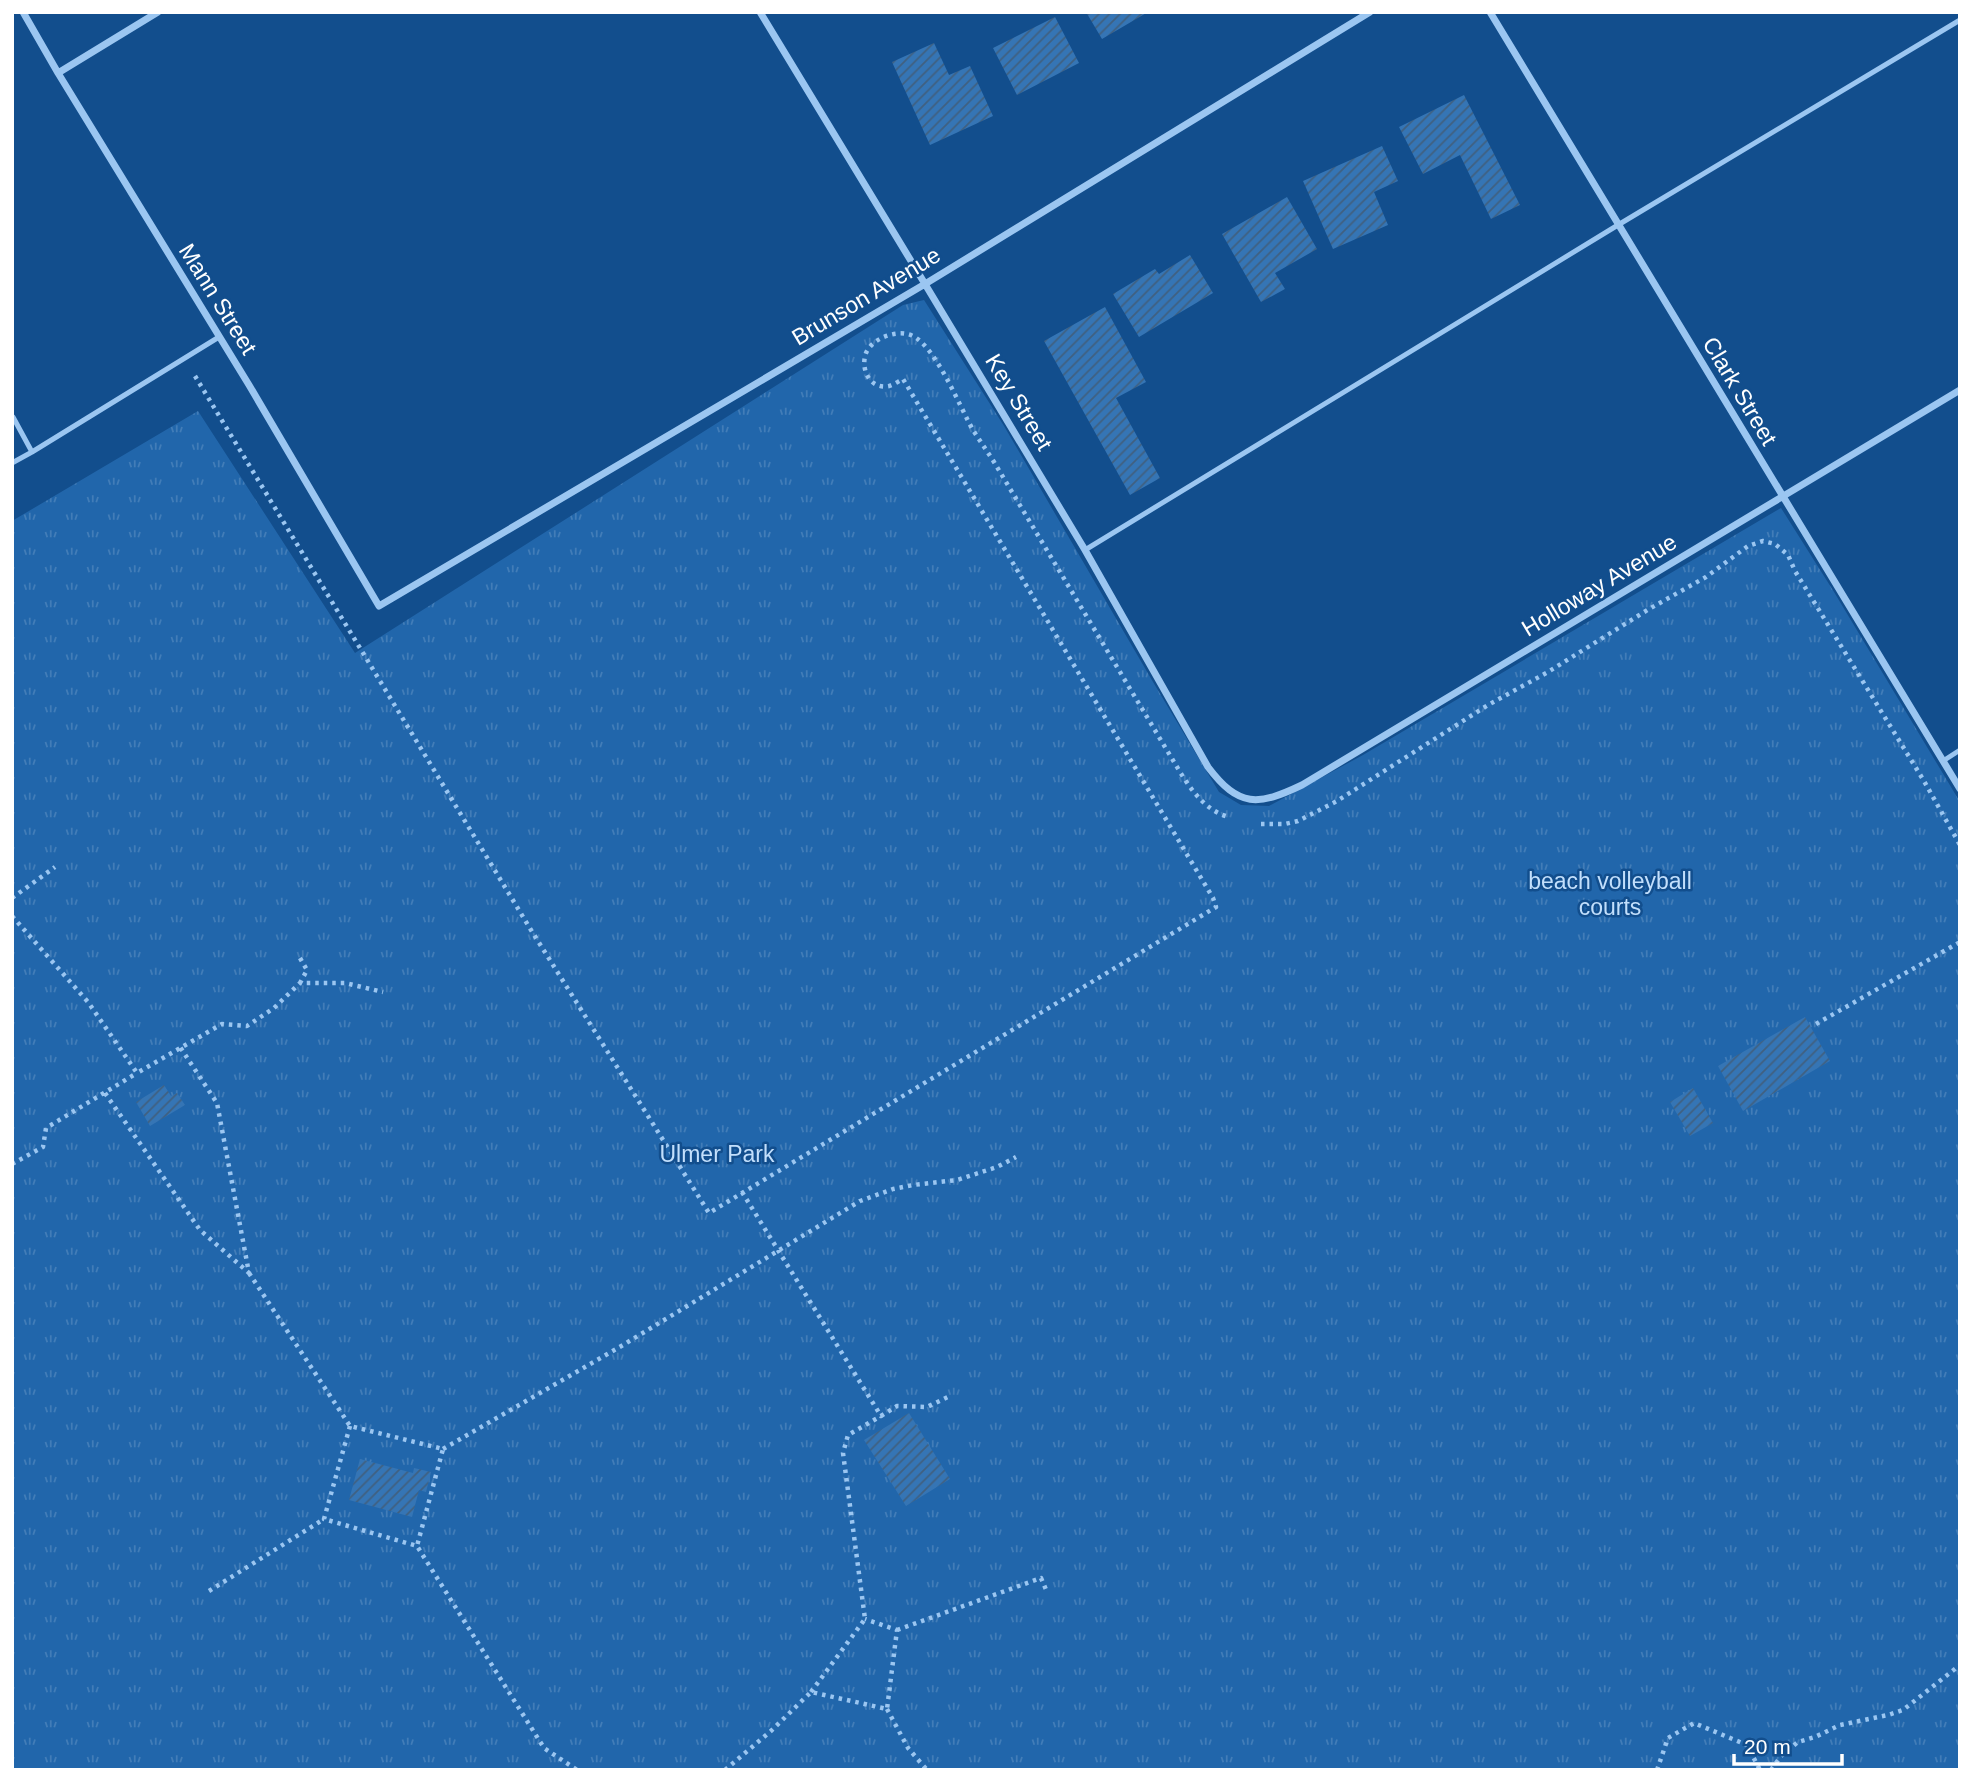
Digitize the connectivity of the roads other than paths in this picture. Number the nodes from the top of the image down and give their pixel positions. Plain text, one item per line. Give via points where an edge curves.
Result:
1 (23, 12) edge
2 (158, 12) edge
3 (760, 12) edge
4 (1370, 12) edge
5 (1490, 12) edge
6 (1960, 20) edge
7 (58, 73) junction
8 (1618, 225) junction
9 (926, 284) junction
10 (219, 337) junction
11 (1960, 390) edge
12 (13, 417) edge
13 (33, 452) junction
14 (12, 463) edge
15 (1782, 498) junction
16 (1085, 550) junction
17 (379, 606) joint
18 (1960, 750) edge
19 (1942, 761) junction
20 (1960, 789) edge
21 (1252, 800) joint

1 - 7 street, Mann Street
2 - 7 street
3 - 9 street, Key Street
4 - 9 street, Brunson Avenue
5 - 8 street, Clark Street
6 - 8 lane
7 - 10 street, Mann Street
8 - 15 street, Clark Street
8 - 16 lane
9 - 16 street, Key Street
9 - 17 street, Brunson Avenue
10 - 13 lane
10 - 17 street, Mann Street
11 - 15 street, Holloway Avenue
12 - 13 lane
13 - 14 lane
15 - 19 street, Clark Street
15 - 21 street, Holloway Avenue via 1302,785 1279,796
16 - 21 street, Key Street via 1209,767 1227,790
18 - 19 lane
19 - 20 street, Clark Street

